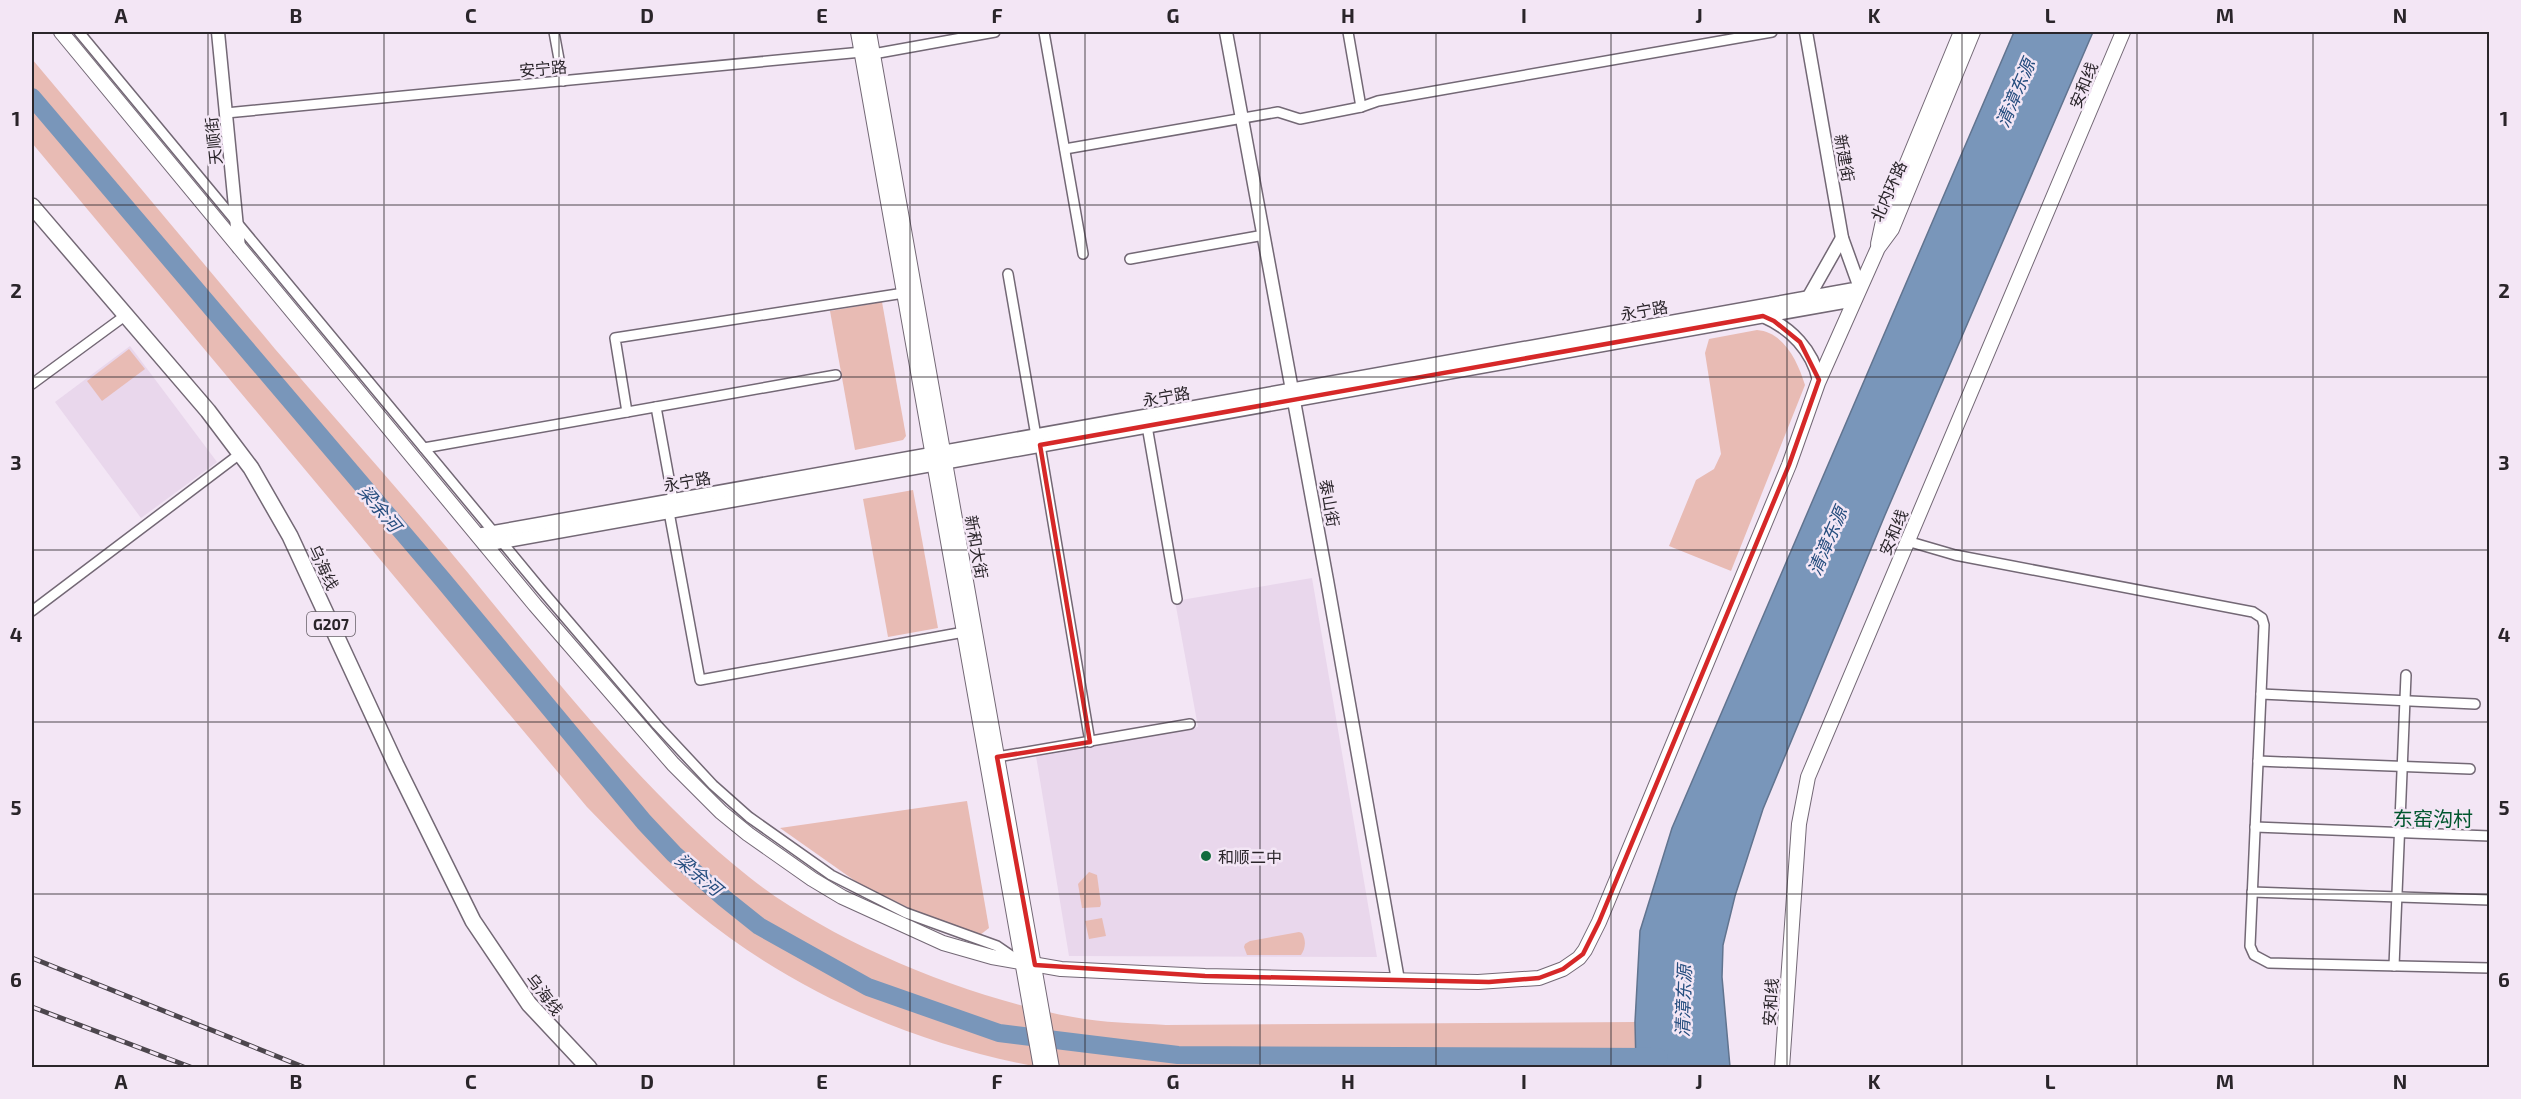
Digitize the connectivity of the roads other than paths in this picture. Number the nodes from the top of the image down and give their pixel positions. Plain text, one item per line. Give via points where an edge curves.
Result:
1 (61, 32) edge
2 (79, 32) edge
3 (218, 32) edge
4 (554, 32) edge
5 (858, 32) edge
6 (869, 32) edge
7 (995, 32) edge
8 (1044, 32) edge
9 (1226, 32) edge
10 (1348, 32) edge
11 (1772, 32) edge
12 (1806, 32) edge
13 (1961, 32) edge
14 (1973, 32) edge
15 (2123, 32) edge
16 (867, 53) junction
17 (563, 81) junction
18 (1361, 107) junction
19 (226, 113) junction
20 (1242, 118) junction
21 (1065, 149) junction
22 (32, 206) edge
23 (237, 222) junction
24 (1264, 235) junction
25 (1842, 238) junction
26 (239, 248) junction
27 (1878, 248) junction
28 (1083, 254) dead end
29 (1130, 259) dead end
30 (1008, 274) dead end
31 (904, 292) junction
32 (1857, 294) junction
33 (1808, 298) junction
34 (126, 315) junction
35 (1763, 316) junction
36 (836, 375) dead end
37 (1819, 380) junction
38 (32, 384) edge
39 (1293, 395) junction
40 (656, 407) junction
41 (627, 412) junction
42 (1147, 426) junction
43 (1038, 441) junction
44 (424, 448) junction
45 (241, 453) junction
46 (939, 458) junction
47 (671, 506) junction
48 (498, 537) junction
49 (481, 540) junction
50 (1907, 541) junction
51 (1177, 599) dead end
52 (32, 611) edge
53 (964, 632) junction
54 (2406, 675) dead end
55 (2261, 694) junction
56 (2405, 700) junction
57 (2475, 704) dead end
58 (1190, 724) dead end
59 (1090, 742) junction
60 (997, 758) junction
61 (2258, 761) junction
62 (2402, 766) junction
63 (2470, 769) dead end
64 (2255, 827) junction
65 (2399, 832) junction
66 (2490, 836) edge
67 (2252, 892) junction
68 (2397, 897) junction
69 (2490, 900) edge
70 (1029, 964) junction
71 (2394, 966) junction
72 (2490, 968) edge
73 (1398, 980) junction
74 (1035, 998) junction
75 (589, 1068) edge
76 (1041, 1068) edge
77 (1052, 1068) edge
78 (1782, 1068) edge

1 - 26 main road
2 - 23 street
3 - 19 street, 天顺街
4 - 17 street
5 - 16 main road, 新和大街
6 - 16 main road, 新和大街
7 - 16 street, 安宁路
8 - 21 street
9 - 20 street, 泰山街
10 - 18 street
11 - 18 street via 1378,100
12 - 25 street, 新建街
13 - 27 main road, 北内环路 via 1883,221
14 - 27 main road, 北内环路 via 1892,229
15 - 50 main road, 安和线
16 - 17 street, 安宁路
16 - 31 main road, 新和大街
16 - 46 main road, 新和大街
17 - 19 street, 安宁路
18 - 20 street via 1300,119 1278,112
19 - 23 street, 天顺街
20 - 21 street
20 - 24 street, 泰山街
21 - 28 street
22 - 34 highway, 乌海线 / G207
23 - 26 street, 天顺街
23 - 44 street
24 - 29 street
24 - 39 street, 泰山街
25 - 32 street, 新建街
25 - 33 street
26 - 49 main road
27 - 32 main road
30 - 43 street
31 - 41 street via 615,338
31 - 46 main road, 新和大街
32 - 33 street, 永宁路
32 - 35 street, 永宁路
32 - 37 main road
33 - 39 street, 永宁路
34 - 38 street
34 - 45 highway, 乌海线 / G207
35 - 37 street via 1800,342
35 - 39 street, 永宁路
36 - 40 street
37 - 73 main road via 1789,465 1585,950 1563,969 1539,978 1489,982
39 - 42 street, 永宁路
39 - 43 street, 永宁路
39 - 73 street, 泰山街
40 - 41 street
40 - 47 street
41 - 44 street
42 - 43 street, 永宁路
42 - 51 street
43 - 46 street, 永宁路
43 - 59 street
44 - 48 street
45 - 52 street
45 - 75 highway, 乌海线 / G207 via 290,536 473,921 529,1004
46 - 47 street, 永宁路
46 - 53 main road, 新和大街
46 - 60 main road, 新和大街
47 - 48 street, 永宁路
47 - 53 street via 700,680
48 - 49 street, 永宁路
48 - 70 street via 657,725 749,817 858,891 997,946
49 - 70 main road via 666,755 748,834 812,879 877,915 943,943
50 - 55 street via 1955,555 2253,612 2264,624
50 - 78 main road, 安和线 via 1808,777 1800,824
53 - 70 main road, 新和大街
54 - 56 street
55 - 56 street
55 - 61 street
56 - 57 street
56 - 62 street
58 - 59 street
59 - 60 street
60 - 70 main road, 新和大街
61 - 62 street
61 - 64 street
62 - 63 street
62 - 65 street
64 - 65 street
64 - 67 street
65 - 66 street
65 - 68 street
67 - 68 street
67 - 71 street via 2250,946 2260,959 2269,963
68 - 69 street
68 - 71 street
70 - 73 main road via 1205,976
70 - 74 main road, 新和大街
71 - 72 street
74 - 76 main road, 新和大街
74 - 77 main road, 新和大街

